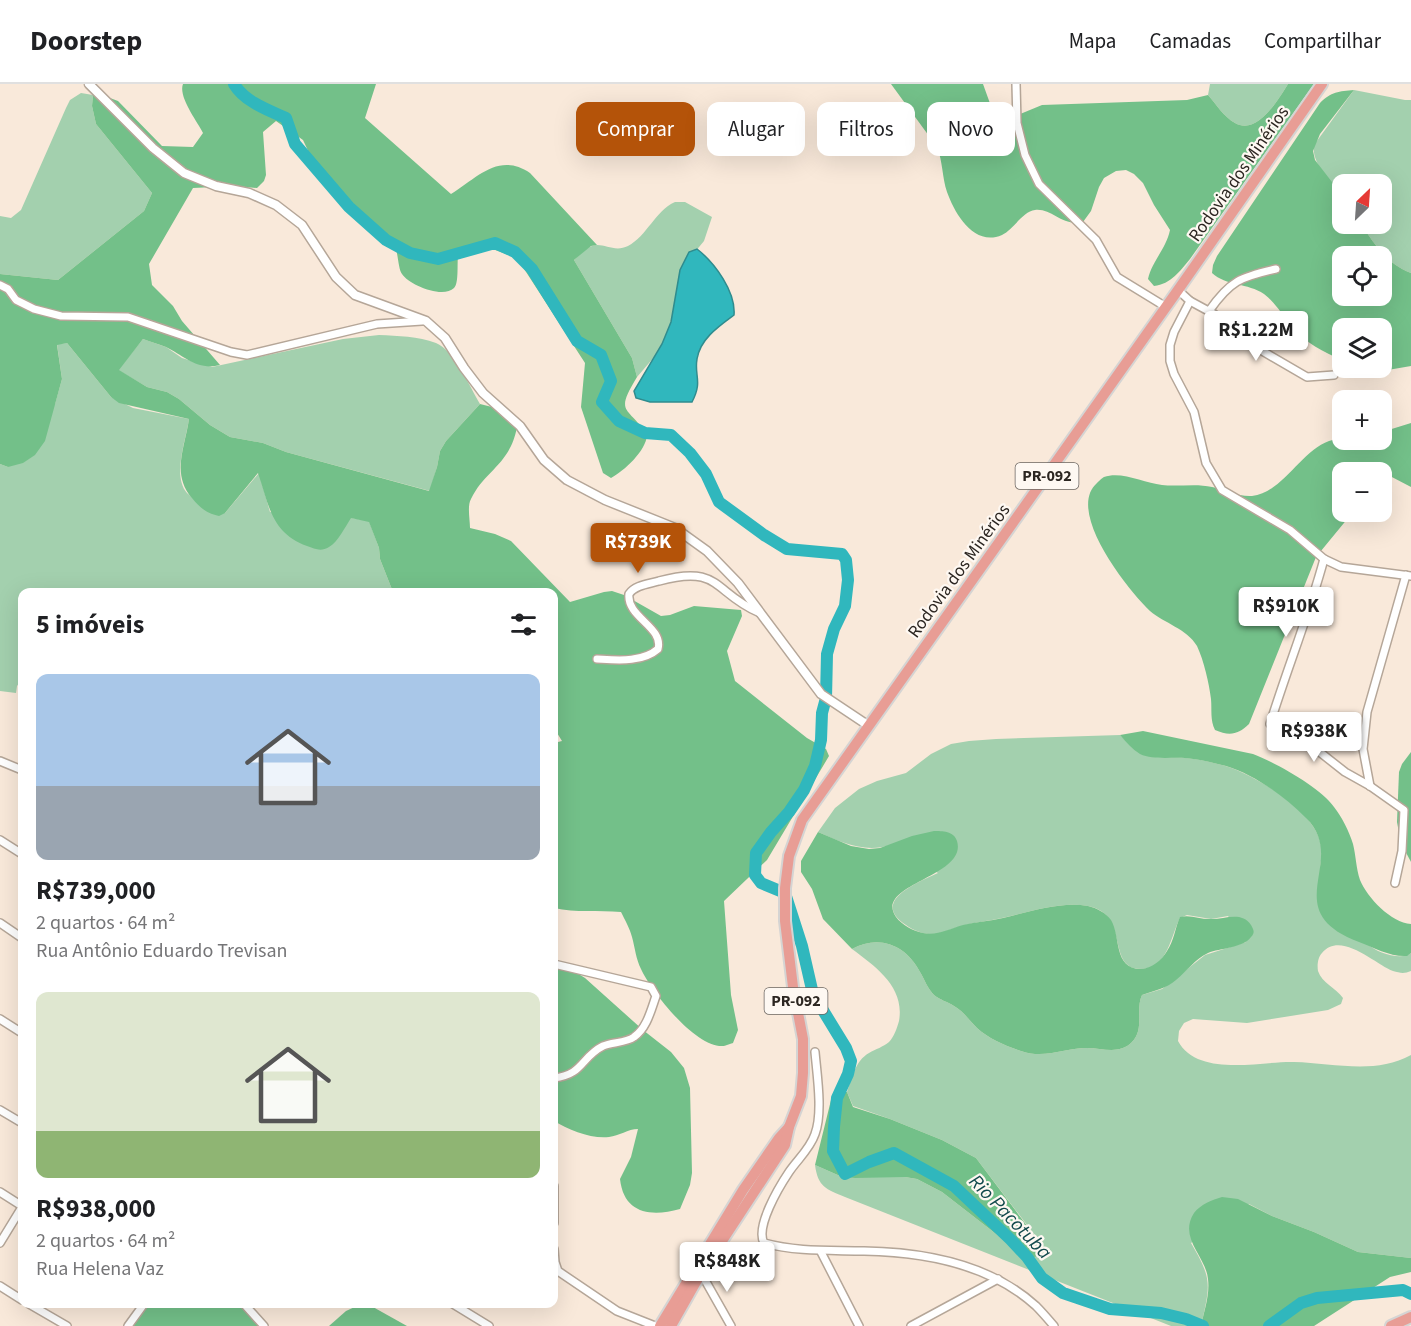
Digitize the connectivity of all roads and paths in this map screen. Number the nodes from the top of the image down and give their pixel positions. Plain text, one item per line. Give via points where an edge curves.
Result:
1 (89, 84) edge
2 (1016, 84) edge
3 (1322, 84) edge
4 (1276, 269) dead end
5 (0, 285) edge
6 (1178, 290) junction
7 (1190, 301) junction
8 (1166, 307) junction
9 (1209, 311) junction
10 (426, 321) junction
11 (1332, 375) edge
12 (1324, 559) junction
13 (1409, 576) edge
14 (760, 613) junction
15 (597, 659) dead end
16 (869, 726) junction
17 (0, 761) edge
18 (10, 765) junction
19 (18, 768) edge
20 (0, 771) edge
21 (1370, 786) junction
22 (0, 840) edge
23 (18, 851) edge
24 (1395, 883) dead end
25 (0, 924) edge
26 (18, 935) edge
27 (558, 965) edge
28 (0, 1019) edge
29 (18, 1030) edge
30 (815, 1052) dead end
31 (558, 1078) edge
32 (0, 1110) edge
33 (18, 1121) edge
34 (789, 1127) junction
35 (0, 1192) edge
36 (18, 1204) edge
37 (18, 1214) edge
38 (0, 1243) edge
39 (821, 1252) junction
40 (558, 1271) edge
41 (701, 1273) junction
42 (998, 1280) junction
43 (0, 1286) edge
44 (18, 1297) edge
45 (36, 1308) edge
46 (141, 1308) edge
47 (248, 1308) edge
48 (460, 1308) edge
49 (1411, 1317) edge
50 (67, 1326) edge
51 (128, 1326) edge
52 (264, 1326) edge
53 (489, 1326) edge
54 (655, 1326) edge
55 (660, 1326) edge
56 (671, 1326) edge
57 (731, 1326) edge
58 (859, 1326) edge
59 (911, 1326) edge
60 (1054, 1326) edge
61 (1391, 1326) edge

1 - 10 street via 184,173 216,186 249,193 276,205 302,225 336,277 355,295
2 - 8 street via 1017,123 1025,155 1039,184 1096,240 1117,277
3 - 6 main road, Rodovia dos Minérios / PR-092
4 - 9 street via 1237,280 1219,295
5 - 10 street via 16,300 34,309 61,316 128,317 247,355 377,324
6 - 7 street
6 - 8 main road, Rodovia dos Minérios / PR-092
7 - 9 street
7 - 12 street via 1174,332 1170,361 1194,412 1206,463 1222,490 1290,530
8 - 16 main road, Rodovia dos Minérios / PR-092
9 - 11 street via 1264,352 1307,377
10 - 14 street via 445,338 483,393 520,426 544,460 567,480 605,500 675,528 707,551
12 - 13 street via 1341,567
12 - 21 street via 1270,724 1312,746
13 - 21 street via 1367,712 1363,749
14 - 15 street via 702,576 672,578 638,587 629,594 630,605 656,635 658,649 633,659
14 - 16 street via 821,694
16 - 34 main road, Rodovia dos Minérios / PR-092 via 802,820 789,856 785,921 803,1039 803,1073 801,1096
17 - 18 street
18 - 19 street
18 - 20 street
21 - 24 street via 1404,810 1402,851
22 - 23 street
25 - 26 street
27 - 31 street via 651,987 656,996 645,1025 633,1038 604,1045 577,1070
28 - 29 street
30 - 39 street via 819,1088 815,1135 772,1202 760,1237 772,1245
32 - 33 street
34 - 41 main road, Rodovia dos Minérios / PR-092 via 785,1144
34 - 55 main road, Rodovia dos Minérios / PR-092 via 743,1190
35 - 36 street
37 - 38 street
39 - 42 street via 897,1252 942,1260
39 - 58 street
40 - 54 street via 617,1311
41 - 56 main road, Rodovia dos Minérios / PR-092
41 - 57 street
42 - 59 street
42 - 60 street via 1036,1306
43 - 44 street
45 - 50 street
46 - 51 street
47 - 52 street
48 - 53 street
49 - 61 main road

